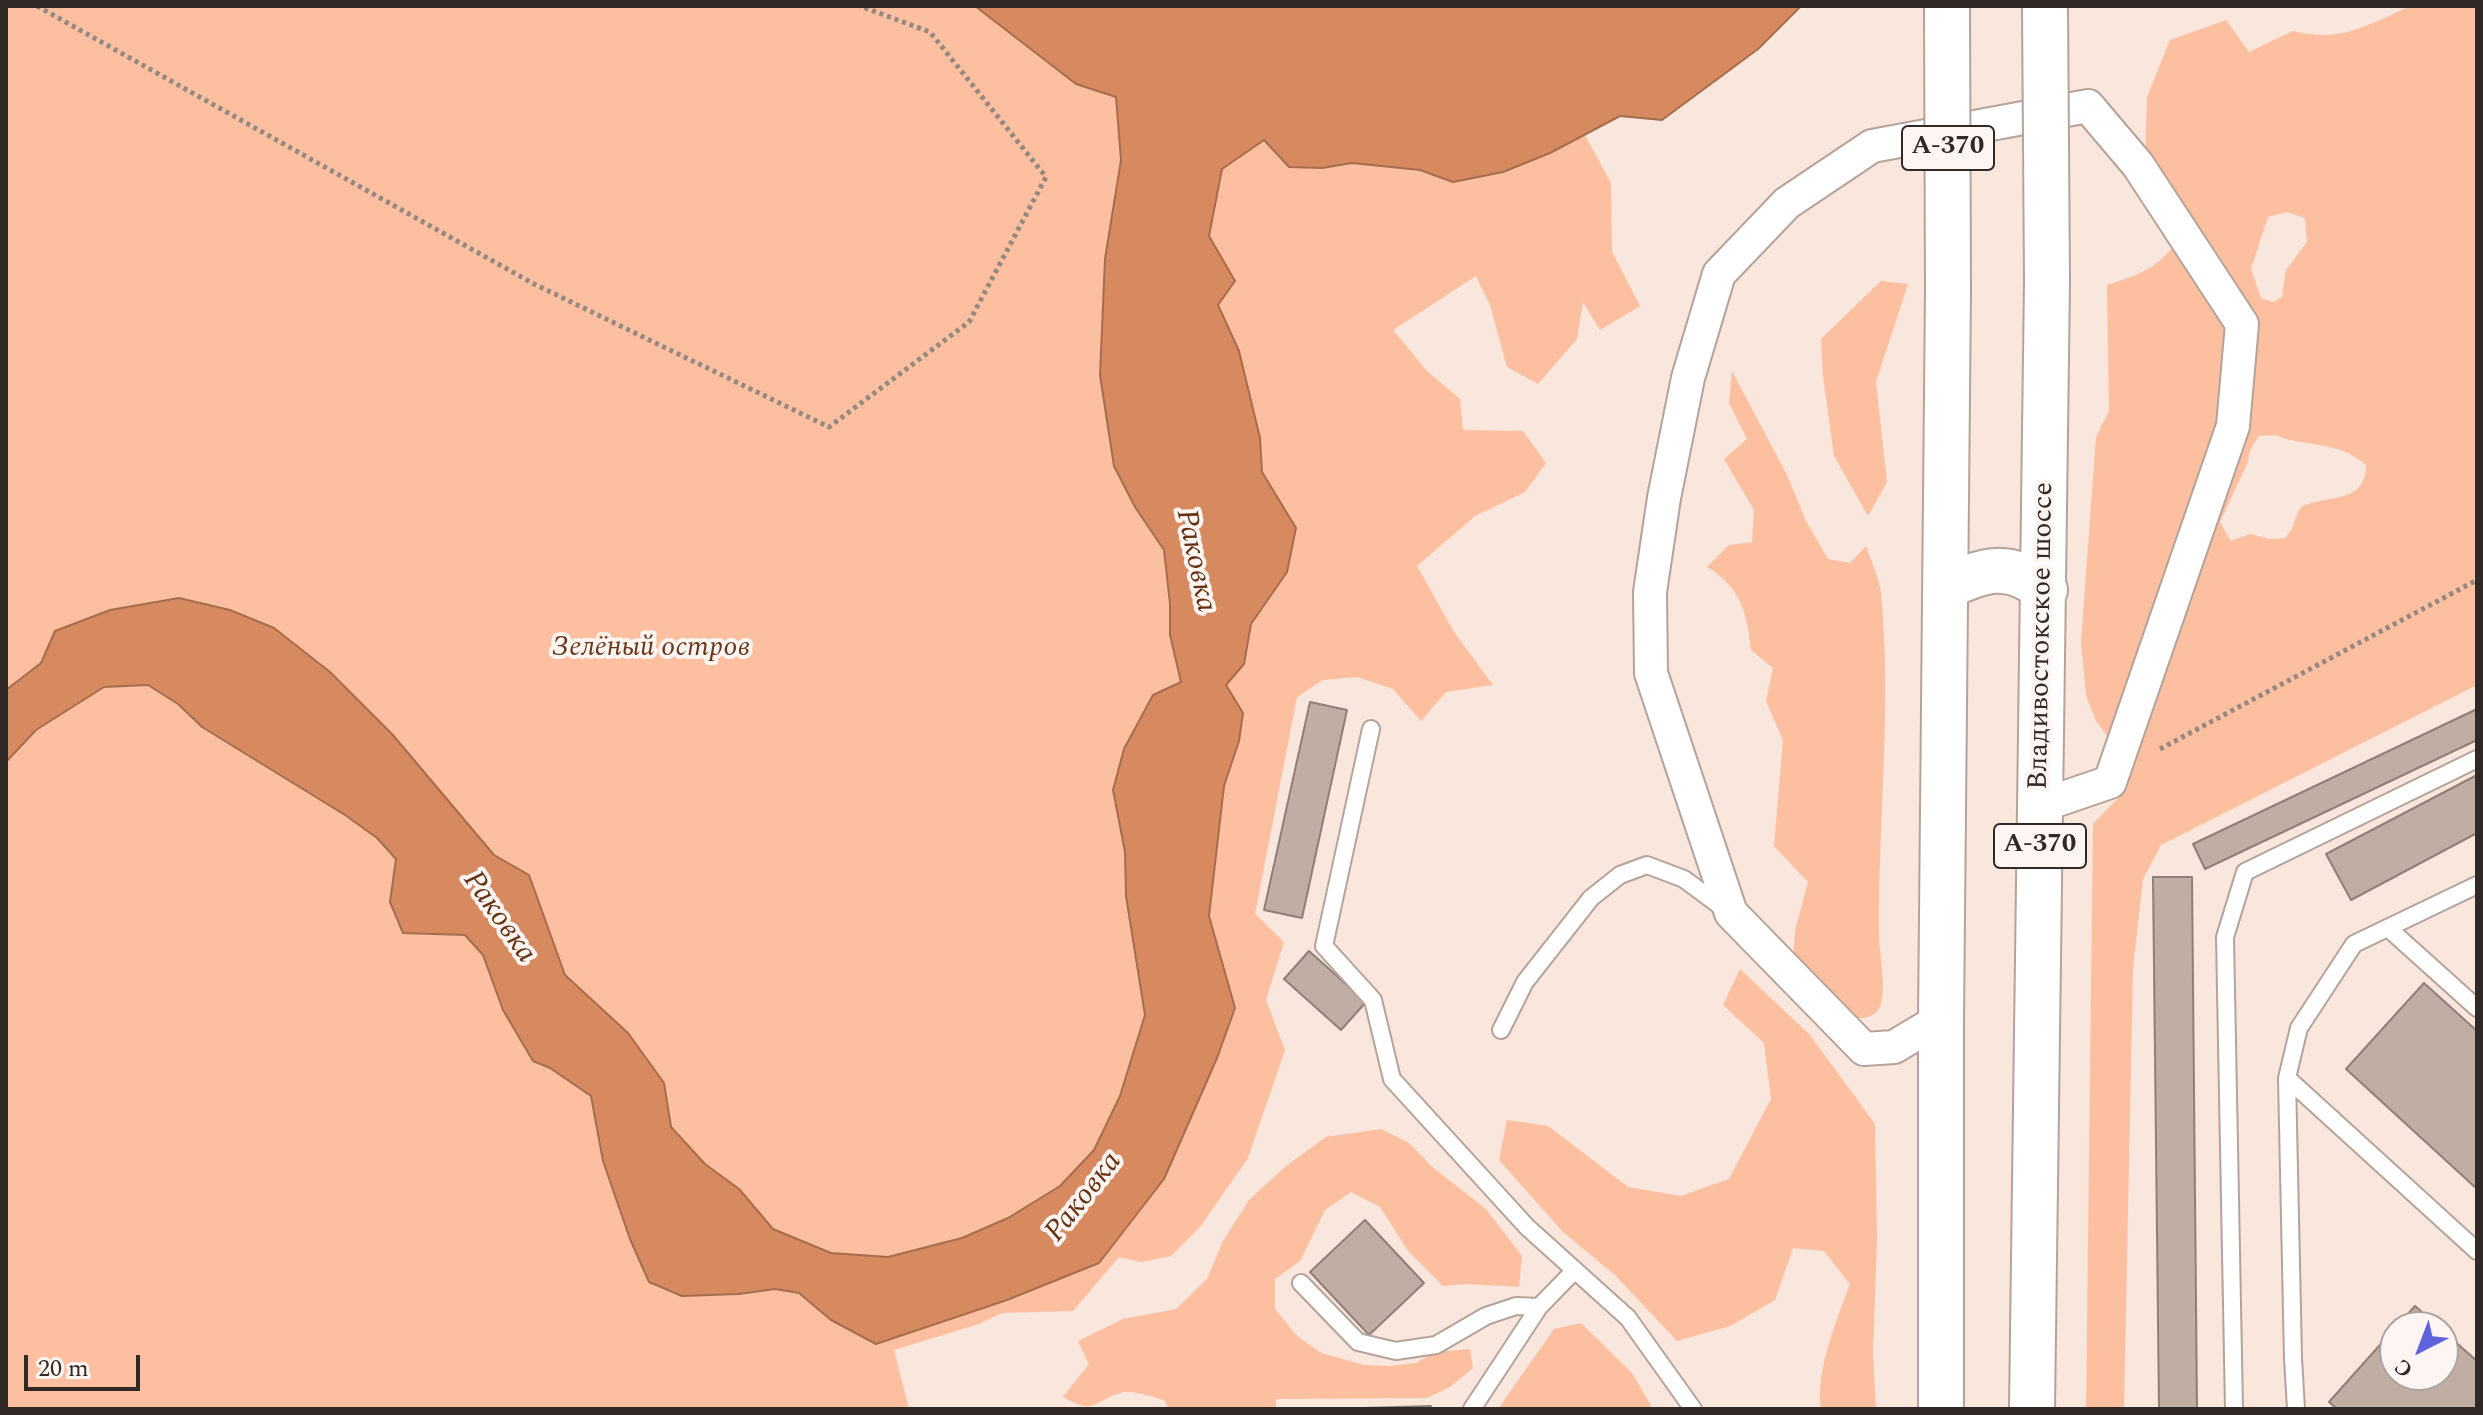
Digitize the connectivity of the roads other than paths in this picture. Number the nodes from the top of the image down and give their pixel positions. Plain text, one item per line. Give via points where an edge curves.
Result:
1 (1947, 6) edge
2 (2045, 6) edge
3 (1946, 587) junction
4 (2045, 590) junction
5 (1371, 729) dead end
6 (2477, 759) edge
7 (2040, 806) junction
8 (2477, 885) edge
9 (1731, 913) junction
10 (2388, 928) junction
11 (2477, 1008) edge
12 (1941, 1019) junction
13 (1501, 1030) dead end
14 (2287, 1078) junction
15 (2477, 1251) edge
16 (1575, 1270) junction
17 (1301, 1283) dead end
18 (1539, 1307) junction
19 (1472, 1409) edge
20 (1693, 1409) edge
21 (1941, 1409) edge
22 (2032, 1409) edge
23 (2234, 1409) edge
24 (2296, 1409) edge

1 - 3 highway, А-370, bridge
2 - 4 highway, Владивостокское шоссе / А-370, bridge
3 - 4 highway via 1973,574 2010,572 2028,576
3 - 12 highway, А-370
4 - 7 highway, Владивостокское шоссе / А-370
5 - 16 lane via 1324,946 1373,1000 1392,1079 1527,1227
6 - 23 lane via 2245,872 2225,937
7 - 9 street via 2110,782 2233,426 2242,324 2138,165 2088,106 1872,146 1787,203 1719,274 1688,378 1664,498 1650,592 1651,673
7 - 22 highway, Владивостокское шоссе / А-370
8 - 10 lane
9 - 12 street via 1864,1049 1894,1047
9 - 13 lane via 1684,879 1647,865 1620,875 1591,898 1547,953 1525,982
10 - 11 lane
10 - 14 lane via 2354,944 2299,1028
12 - 21 highway, А-370
14 - 15 lane
14 - 24 lane
16 - 18 lane
16 - 20 lane via 1628,1318
17 - 18 lane via 1358,1342 1396,1351 1436,1345 1486,1316 1516,1306
18 - 19 lane

